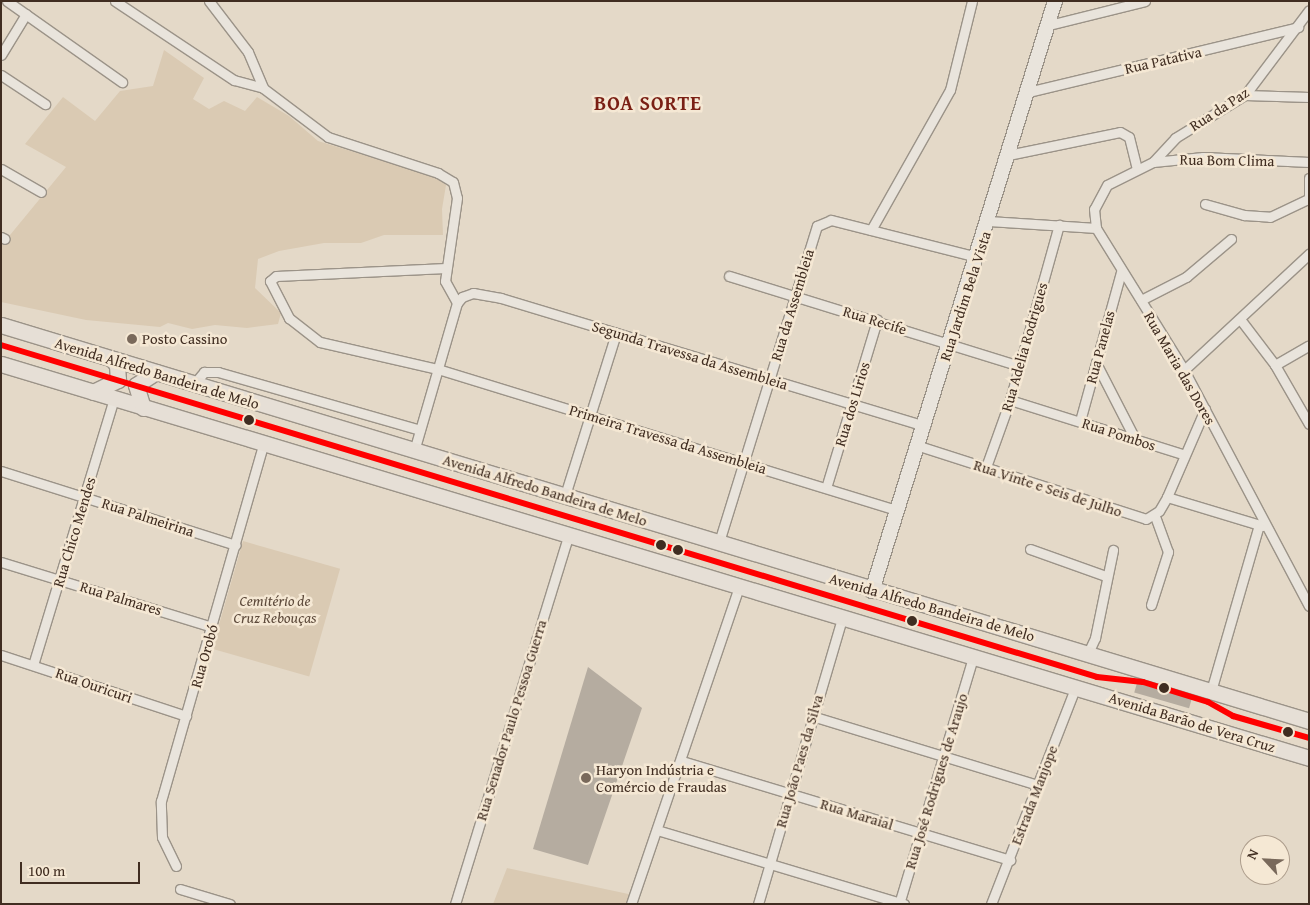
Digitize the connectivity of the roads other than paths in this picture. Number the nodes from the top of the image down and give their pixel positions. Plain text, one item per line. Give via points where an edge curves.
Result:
1 (7, 1) edge
2 (115, 1) edge
3 (209, 1) edge
4 (972, 1) edge
5 (1055, 1) edge
6 (1145, 1) edge
7 (26, 14) junction
8 (1308, 15) edge
9 (1049, 25) junction
10 (1298, 27) junction
11 (1, 55) edge
12 (1, 75) edge
13 (122, 82) dead end
14 (263, 88) junction
15 (1028, 92) junction
16 (1245, 95) junction
17 (1309, 97) edge
18 (45, 104) dead end
19 (1008, 155) junction
20 (1153, 162) junction
21 (1309, 162) edge
22 (1137, 168) junction
23 (1, 169) edge
24 (1309, 178) edge
25 (41, 192) dead end
26 (1308, 200) edge
27 (1205, 204) dead end
28 (989, 221) junction
29 (1058, 225) junction
30 (1096, 228) junction
31 (871, 230) junction
32 (1232, 239) dead end
33 (977, 257) junction
34 (1307, 259) edge
35 (446, 268) junction
36 (1121, 272) junction
37 (729, 276) dead end
38 (794, 296) junction
39 (1141, 300) junction
40 (457, 303) junction
41 (1240, 319) junction
42 (877, 320) junction
43 (1, 325) edge
44 (616, 333) junction
45 (949, 342) junction
46 (1309, 345) edge
47 (112, 359) junction
48 (1096, 363) junction
49 (1, 364) edge
50 (1275, 365) junction
51 (1019, 366) junction
52 (438, 369) junction
53 (1184, 370) junction
54 (156, 372) junction
55 (769, 379) junction
56 (194, 384) junction
57 (93, 392) junction
58 (114, 399) junction
59 (1010, 400) junction
60 (852, 404) junction
61 (143, 408) junction
62 (1205, 409) junction
63 (591, 415) junction
64 (1080, 421) junction
65 (1309, 424) edge
66 (925, 426) junction
67 (420, 430) junction
68 (1134, 439) junction
69 (263, 445) junction
70 (920, 446) junction
71 (414, 451) junction
72 (1185, 455) junction
73 (742, 461) junction
74 (986, 467) junction
75 (1, 471) edge
76 (826, 488) junction
77 (565, 495) junction
78 (85, 496) junction
79 (1167, 497) junction
80 (897, 510) junction
81 (1154, 516) junction
82 (1259, 525) junction
83 (1268, 528) junction
84 (568, 537) junction
85 (719, 542) junction
86 (236, 545) junction
87 (1030, 549) dead end
88 (1113, 550) dead end
89 (1, 562) edge
90 (1106, 576) junction
91 (60, 579) junction
92 (738, 589) junction
93 (872, 591) junction
94 (1151, 605) dead end
95 (1309, 606) edge
96 (842, 619) junction
97 (212, 626) junction
98 (1088, 653) junction
99 (1, 655) edge
100 (973, 658) junction
101 (33, 665) junction
102 (1076, 686) junction
103 (1211, 691) junction
104 (186, 716) junction
105 (812, 716) junction
106 (1309, 720) edge
107 (944, 758) junction
108 (1309, 758) edge
109 (682, 761) junction
110 (1038, 785) junction
111 (790, 793) junction
112 (657, 830) junction
113 (919, 833) junction
114 (1010, 860) junction
115 (769, 863) junction
116 (176, 866) dead end
117 (180, 889) dead end
118 (634, 903) edge
119 (901, 903) edge
120 (230, 904) edge
121 (455, 904) edge
122 (758, 904) edge
123 (991, 904) edge

1 - 7 street
2 - 14 street via 234,80 252,88
3 - 14 street via 248,52
4 - 31 street via 950,90
5 - 9 main road, Rua Jardim Bela Vista
6 - 9 street
7 - 11 street
7 - 13 street
8 - 10 street, Rua da Paz
9 - 15 main road, Rua Jardim Bela Vista
10 - 15 street, Rua Patativa
10 - 16 street, Rua da Paz
12 - 18 street
14 - 35 street via 328,137 450,178 457,198
15 - 19 main road, Rua Jardim Bela Vista
16 - 17 street
16 - 20 street, Rua da Paz via 1175,138
19 - 22 street via 1120,132 1129,137
19 - 28 main road, Rua Jardim Bela Vista
20 - 21 street, Rua Bom Clima via 1203,157
20 - 22 street, Rua Bom Clima
22 - 30 street, Rua Bom Clima via 1103,188 1094,209
23 - 25 street
24 - 26 street
26 - 27 street via 1270,217 1244,215
28 - 29 street
28 - 33 main road, Rua Jardim Bela Vista
29 - 30 street
29 - 51 street, Rua Adelia Rodrigues
30 - 36 street, Rua Maria das Dores
31 - 33 street, Rua da Assembleia
31 - 38 street, Rua da Assembleia via 831,220 821,223 813,235
32 - 39 street via 1186,277
33 - 45 main road, Rua Jardim Bela Vista
34 - 41 street
35 - 40 street via 448,289
35 - 52 street, Primeira Travessa da Assembleia via 276,276 270,281 289,318 320,342
36 - 39 street, Rua Maria das Dores
36 - 48 street, Rua Panelas
37 - 38 street, Rua Recife
38 - 42 street, Rua Recife
38 - 55 street, Rua da Assembleia
39 - 53 street, Rua Maria das Dores
40 - 44 street, Segunda Travessa da Assembleia via 466,294 482,294
40 - 52 street
41 - 50 street
41 - 53 street
42 - 45 street, Rua Recife
42 - 60 street, Rua dos Lirios
43 - 47 highway, Avenida Alfredo Bandeira de Melo
44 - 55 street, Segunda Travessa da Assembleia
44 - 63 street
45 - 51 street, Rua Recife
45 - 66 main road, Rua Jardim Bela Vista
46 - 50 street
47 - 54 highway, Avenida Alfredo Bandeira de Melo
47 - 57 highway via 117,365 118,380
48 - 64 street, Rua Panelas
48 - 68 street
49 - 57 highway
50 - 65 street
51 - 59 street, Rua Adelia Rodrigues
52 - 63 street, Primeira Travessa da Assembleia
52 - 67 street
53 - 62 street, Rua Maria das Dores
54 - 56 highway, Avenida Alfredo Bandeira de Melo
54 - 61 highway via 136,385
55 - 60 street, Segunda Travessa da Assembleia
55 - 73 street, Rua da Assembleia
56 - 67 street via 204,372 218,372
56 - 71 highway, Avenida Alfredo Bandeira de Melo
57 - 58 highway
58 - 61 highway
58 - 78 street, Rua Chico Mendes
59 - 64 street, Rua Pombos
59 - 74 street, Rua Adelia Rodrigues
60 - 66 street, Segunda Travessa da Assembleia
60 - 76 street, Rua dos Lirios
61 - 69 highway
62 - 72 street
62 - 83 street, Rua Maria das Dores
63 - 73 street, Primeira Travessa da Assembleia
63 - 77 street
64 - 68 street, Rua Pombos
66 - 70 main road, Rua Jardim Bela Vista
67 - 71 street
68 - 72 street, Rua Pombos
69 - 84 highway
69 - 86 street, Rua Orobó
70 - 74 street, Rua Vinte e Seis de Julho
70 - 80 main road, Rua Jardim Bela Vista
71 - 77 highway, Avenida Alfredo Bandeira de Melo
72 - 79 street
73 - 76 street, Primeira Travessa da Assembleia
73 - 85 street, Rua da Assembleia
74 - 81 street, Rua Vinte e Seis de Julho via 1142,518
75 - 78 street, Rua Palmeirina
76 - 80 street, Primeira Travessa da Assembleia
77 - 85 highway, Avenida Alfredo Bandeira de Melo
78 - 86 street, Rua Palmeirina
78 - 91 street, Rua Chico Mendes
79 - 81 street
79 - 82 street
80 - 93 main road, Rua Jardim Bela Vista
81 - 94 street via 1168,552
82 - 83 street
82 - 103 street
83 - 95 street, Rua Maria das Dores
84 - 92 highway
84 - 121 street, Rua Senador Paulo Pessoa Guerra
85 - 93 highway, Avenida Alfredo Bandeira de Melo
86 - 97 street, Rua Orobó
87 - 90 street
88 - 90 street
89 - 91 street, Rua Palmares
90 - 98 street via 1095,638
91 - 97 street, Rua Palmares
91 - 101 street, Rua Chico Mendes
92 - 96 highway
92 - 109 street
93 - 98 highway, Avenida Alfredo Bandeira de Melo
96 - 100 highway
96 - 105 street, Rua João Paes da Silva
97 - 104 street, Rua Orobó
98 - 103 highway
99 - 101 street, Rua Ouricuri
100 - 102 highway
100 - 107 street, Rua José Rodrigues de Araujo
101 - 104 street, Rua Ouricuri
102 - 108 highway, Avenida Barão de Vera Cruz
102 - 110 street, Estrada Manjope
103 - 106 highway
104 - 116 street, Rua Orobó via 160,812 164,845
105 - 107 street
105 - 111 street, Rua João Paes da Silva
107 - 110 street
107 - 113 street, Rua José Rodrigues de Araujo
109 - 111 street, Rua Maraial
109 - 112 street
110 - 114 street, Estrada Manjope
111 - 113 street, Rua Maraial
111 - 115 street, Rua João Paes da Silva
112 - 115 street
112 - 118 street
113 - 114 street, Rua Maraial
113 - 119 street, Rua José Rodrigues de Araujo
114 - 123 street, Estrada Manjope
115 - 119 street
115 - 122 street, Rua João Paes da Silva
117 - 120 street

